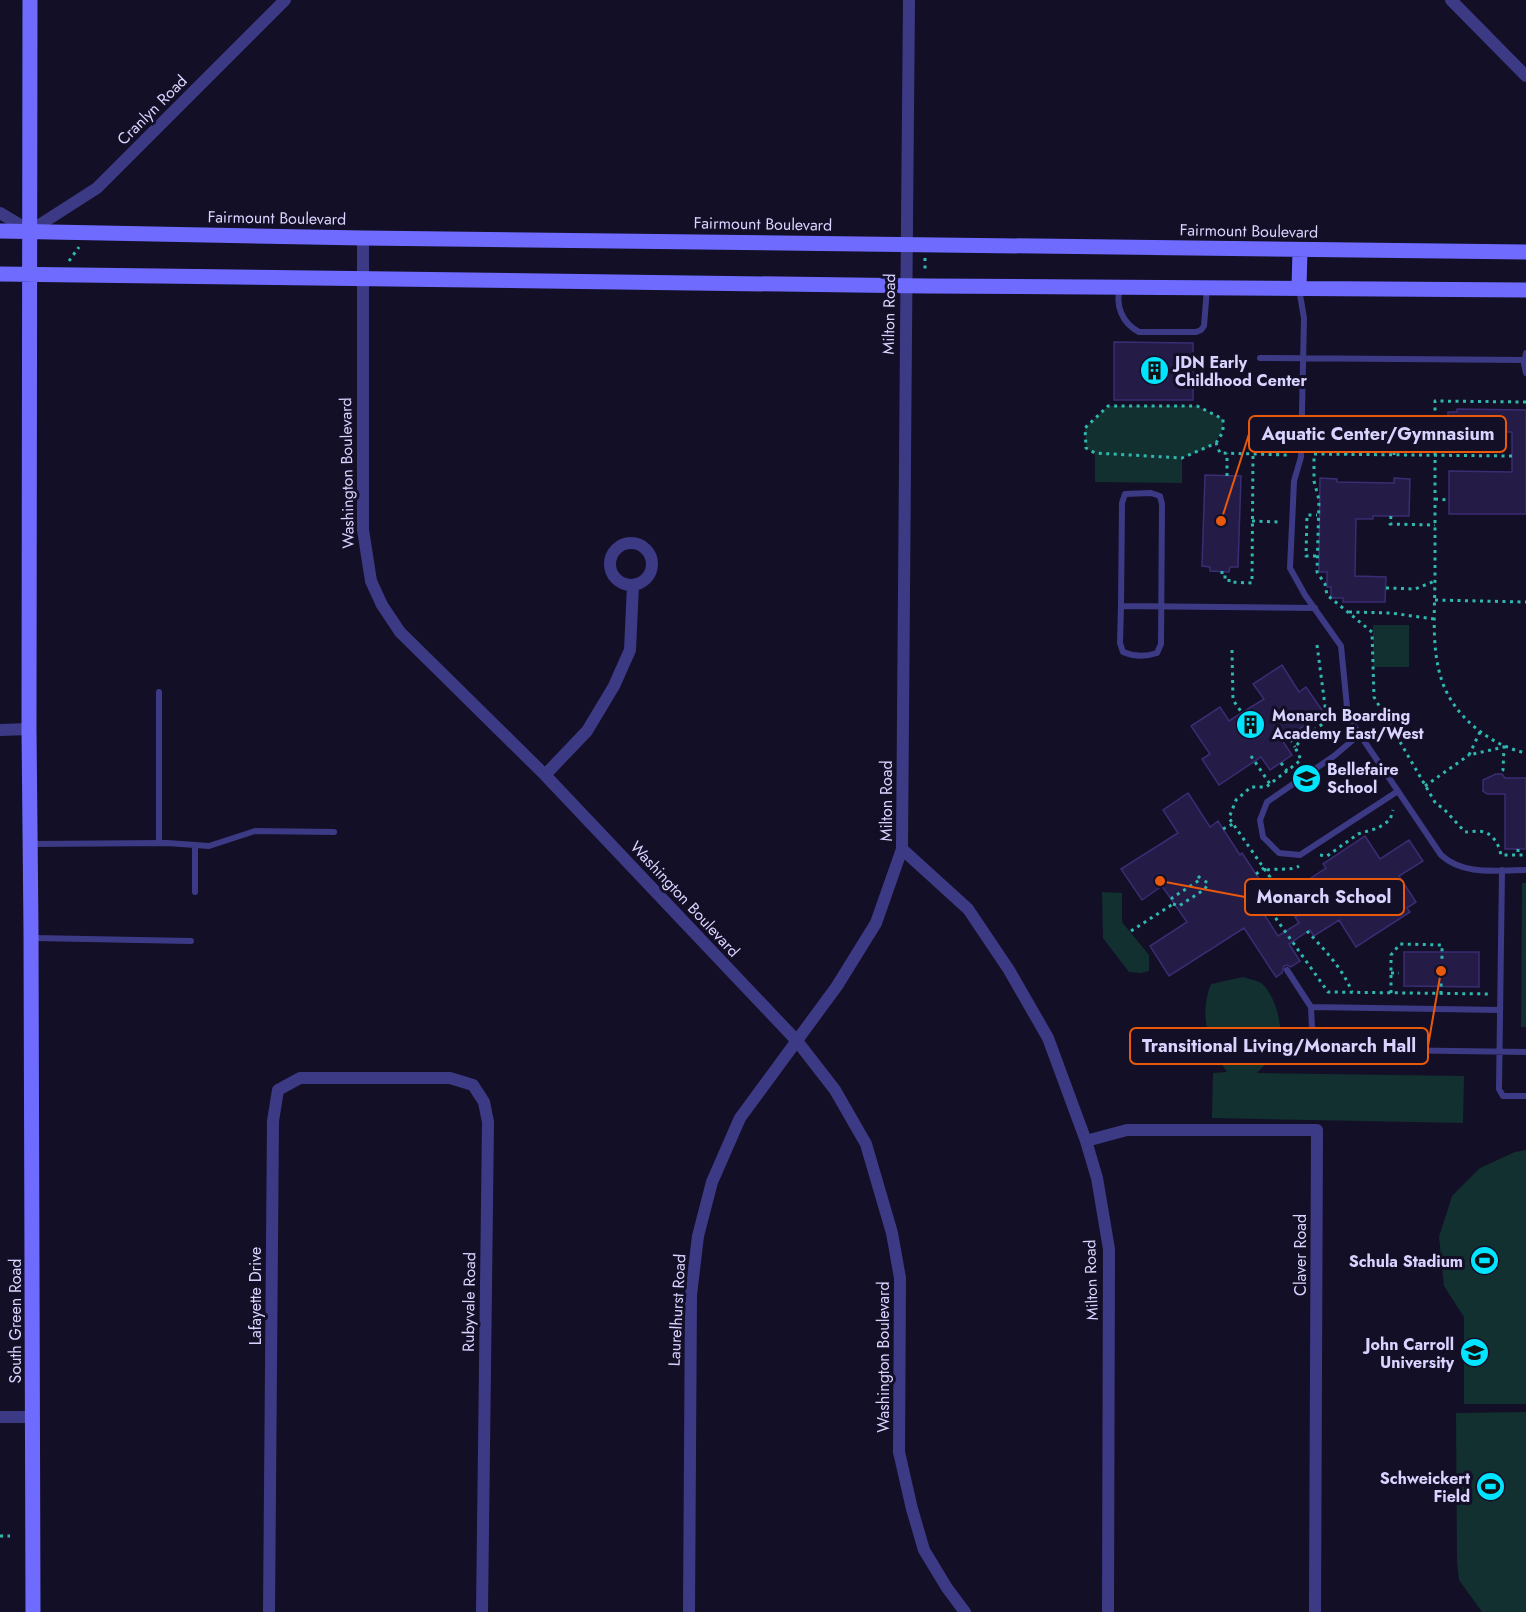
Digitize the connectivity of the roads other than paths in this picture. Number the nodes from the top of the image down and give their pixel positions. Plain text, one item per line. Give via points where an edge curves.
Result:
1 (30, 0) edge
2 (285, 0) edge
3 (909, 0) edge
4 (1451, 0) edge
5 (1526, 76) edge
6 (0, 213) edge
7 (0, 231) edge
8 (30, 231) junction
9 (363, 238) junction
10 (907, 244) junction
11 (1300, 250) junction
12 (1526, 252) edge
13 (0, 274) edge
14 (31, 274) junction
15 (363, 278) junction
16 (907, 286) junction
17 (1120, 288) junction
18 (1207, 288) junction
19 (1299, 288) junction
20 (1526, 290) edge
21 (1525, 357) edge
22 (1260, 358) dead end
23 (1303, 358) junction
24 (1526, 373) edge
25 (633, 585) dead end
26 (1121, 606) junction
27 (1162, 607) junction
28 (1315, 608) junction
29 (159, 692) dead end
30 (29, 729) junction
31 (0, 730) edge
32 (1360, 734) junction
33 (545, 775) junction
34 (1398, 791) junction
35 (334, 832) dead end
36 (159, 843) junction
37 (31, 844) junction
38 (195, 845) junction
39 (902, 849) junction
40 (1502, 870) junction
41 (1526, 870) edge
42 (195, 892) dead end
43 (32, 938) junction
44 (191, 941) dead end
45 (1287, 970) dead end
46 (1311, 1007) junction
47 (1500, 1010) junction
48 (797, 1041) junction
49 (1499, 1052) junction
50 (1526, 1052) edge
51 (385, 1078) joint
52 (1526, 1096) edge
53 (1086, 1141) junction
54 (0, 1417) edge
55 (33, 1417) junction
56 (33, 1612) edge
57 (269, 1612) edge
58 (482, 1612) edge
59 (689, 1612) edge
60 (965, 1612) edge
61 (1108, 1612) edge
62 (1315, 1612) edge

1 - 8 main road, South Green Road
2 - 8 street, Cranlyn Road via 97,188
3 - 10 street, Milton Road
4 - 5 street
6 - 8 street
7 - 8 main road, Fairmount Boulevard
8 - 9 main road, Fairmount Boulevard
8 - 14 main road, South Green Road
9 - 10 main road, Fairmount Boulevard
9 - 15 street, Washington Boulevard
10 - 11 main road, Fairmount Boulevard
10 - 16 street, Milton Road
11 - 12 main road, Fairmount Boulevard
11 - 19 main road
13 - 14 main road
14 - 15 main road
14 - 30 main road, South Green Road
15 - 16 main road
15 - 33 street, Washington Boulevard via 363,530 370,580 400,632
16 - 17 main road
16 - 39 street, Milton Road
17 - 18 main road
17 - 18 lane via 1117,299 1121,312 1138,332 1196,332 1204,326
18 - 19 main road
19 - 20 main road
19 - 23 lane via 1304,318
21 - 23 lane
21 - 24 lane
22 - 23 lane
23 - 28 lane via 1301,457 1294,481 1289,556 1290,568
25 - 33 street via 630,650 614,686 587,731
26 - 27 lane
26 - 27 lane via 1120,643 1123,652 1132,656 1157,653 1161,644
26 - 27 lane via 1122,503 1125,494 1151,493 1160,496 1162,504
27 - 28 lane
28 - 32 lane via 1341,646 1348,717
29 - 36 lane
30 - 31 street
30 - 37 main road, South Green Road
32 - 34 lane
32 - 34 lane via 1267,802 1260,820 1263,837 1279,853 1300,855
33 - 48 street, Washington Boulevard
34 - 40 lane via 1451,864 1474,870
35 - 38 lane via 255,831 209,846
36 - 37 lane
36 - 38 lane
37 - 43 main road, South Green Road
38 - 42 lane
39 - 48 street, Laurelhurst Road via 876,923
39 - 53 street, Milton Road via 968,909 1009,970 1048,1038
40 - 41 lane
40 - 47 lane
43 - 44 lane
43 - 55 main road, South Green Road
45 - 46 lane
46 - 47 lane
46 - 49 lane via 1313,1049
47 - 49 lane
48 - 59 street, Laurelhurst Road via 740,1118 712,1182 698,1236 691,1295
48 - 60 street, Washington Boulevard via 835,1090 866,1144 878,1181 900,1278 899,1452 924,1550
49 - 50 lane
49 - 52 lane via 1499,1089 1503,1096
51 - 57 street, Lafayette Drive via 300,1078 278,1090 273,1121
51 - 58 street, Rubyvale Road via 450,1078 473,1085 484,1102 488,1122
53 - 61 street, Milton Road via 1110,1249
53 - 62 street, Claver Road via 1127,1130 1317,1130
54 - 55 street
55 - 56 main road, South Green Road

